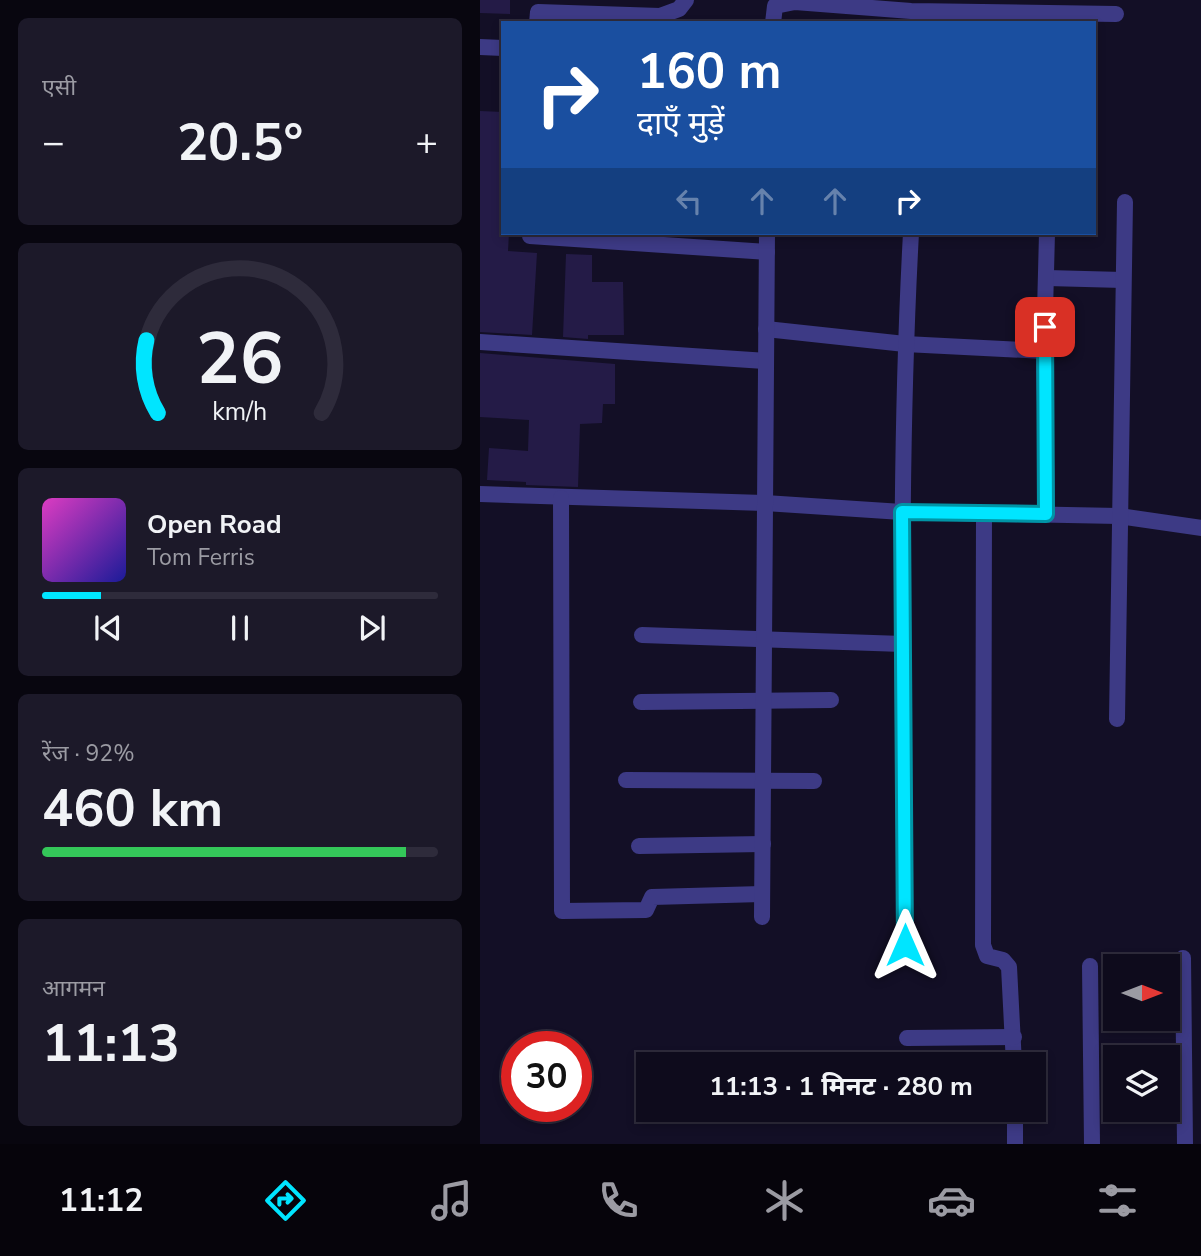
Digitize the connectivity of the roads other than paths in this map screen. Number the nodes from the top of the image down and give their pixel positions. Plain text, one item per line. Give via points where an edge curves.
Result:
1 (686, 0) edge
2 (569, 7) edge
3 (911, 11) edge
4 (1050, 12) edge
5 (1116, 14) dead end
6 (537, 21) edge
7 (773, 21) edge
8 (480, 47) edge
9 (501, 48) edge
10 (1125, 202) dead end
11 (530, 235) edge
12 (767, 235) edge
13 (911, 235) edge
14 (1047, 235) edge
15 (603, 237) edge
16 (673, 239) edge
17 (767, 252) junction
18 (1046, 278) junction
19 (1123, 280) junction
20 (766, 329) junction
21 (480, 342) edge
22 (905, 344) junction
23 (1044, 351) junction
24 (766, 361) junction
25 (480, 494) edge
26 (561, 498) junction
27 (765, 503) junction
28 (902, 512) junction
29 (985, 513) junction
30 (1046, 514) junction
31 (1119, 516) junction
32 (1202, 527) edge
33 (642, 635) dead end
34 (764, 637) junction
35 (903, 644) junction
36 (831, 700) dead end
37 (764, 701) junction
38 (641, 702) dead end
39 (1118, 719) dead end
40 (626, 780) dead end
41 (763, 781) junction
42 (814, 781) dead end
43 (763, 844) junction
44 (639, 846) dead end
45 (762, 894) junction
46 (762, 917) dead end
47 (905, 945) dead end
48 (1183, 958) dead end
49 (1090, 966) dead end
50 (1184, 991) junction
51 (1202, 991) edge
52 (1014, 1037) junction
53 (907, 1038) dead end
54 (1014, 1052) edge
55 (1015, 1122) edge
56 (1202, 1140) edge
57 (1185, 1142) edge
58 (1015, 1144) edge
59 (1092, 1144) edge

1 - 2 street via 679,9 660,16
2 - 6 street via 538,12
3 - 4 street
3 - 7 street via 795,2 775,6
4 - 5 street
8 - 9 street
10 - 19 street
11 - 15 street
12 - 17 street
13 - 22 street
14 - 18 street
15 - 16 street
16 - 17 street
17 - 20 street
18 - 19 street
18 - 23 street
19 - 31 street
20 - 22 street
20 - 24 street
21 - 24 street
22 - 23 street
22 - 28 street
23 - 30 street
24 - 27 street
25 - 26 street
26 - 27 street
26 - 45 street via 562,911 646,910 652,897
27 - 28 street
27 - 34 street
28 - 29 street
28 - 35 street
29 - 30 street
29 - 52 street via 983,945 987,956 1003,960 1008,967
30 - 31 street
31 - 32 street
31 - 39 street
33 - 34 street
34 - 35 street
34 - 37 street
35 - 47 street
36 - 37 street
37 - 38 street
37 - 41 street
40 - 41 street
41 - 42 street
41 - 43 street
43 - 44 street
43 - 45 street
45 - 46 street
48 - 50 street
49 - 59 street
50 - 51 street
50 - 57 street
52 - 53 street
52 - 54 street
55 - 58 street
56 - 57 street

